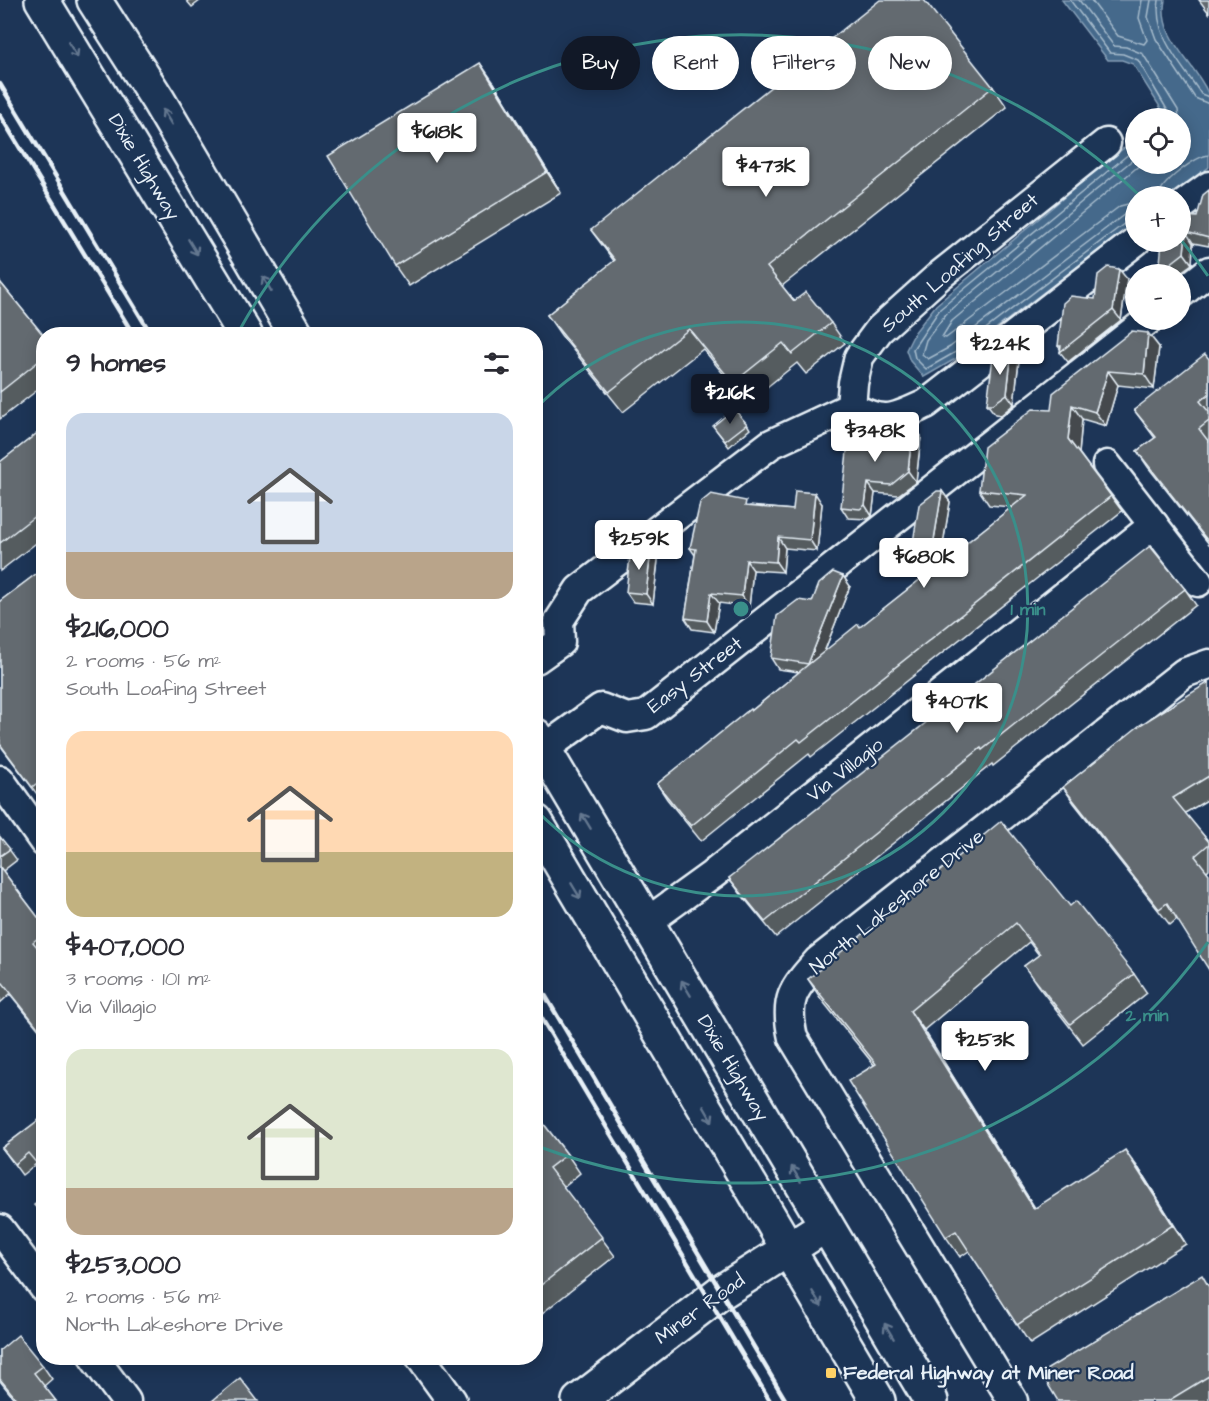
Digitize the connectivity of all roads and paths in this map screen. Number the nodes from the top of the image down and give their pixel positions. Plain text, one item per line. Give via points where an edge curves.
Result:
1 (42, 0) edge
2 (94, 0) edge
3 (1106, 144) dead end
4 (1209, 186) edge
5 (1191, 199) edge
6 (1125, 250) edge
7 (1209, 271) edge
8 (1191, 285) edge
9 (241, 327) edge
10 (293, 327) edge
11 (1135, 330) edge
12 (851, 407) junction
13 (1107, 465) dead end
14 (1154, 525) junction
15 (1198, 582) dead end
16 (543, 654) edge
17 (1209, 664) edge
18 (543, 740) edge
19 (543, 747) edge
20 (0, 780) edge
21 (36, 831) edge
22 (543, 834) edge
23 (647, 922) junction
24 (826, 1225) junction
25 (0, 1228) edge
26 (787, 1248) junction
27 (36, 1277) edge
28 (99, 1365) edge
29 (426, 1365) edge
30 (126, 1401) edge
31 (452, 1401) edge
32 (579, 1401) edge
33 (878, 1401) edge
34 (931, 1401) edge
35 (1012, 1401) edge

1 -> 9 main road, Dixie Highway
10 -> 2 main road
3 - 12 street, South Loafing Street via 939,276 879,330 859,357
4 - 5 street
6 - 12 street via 927,404 892,420 869,417
7 - 8 street
11 - 18 street, Easy Street via 646,715 627,718 601,708
12 - 16 street via 771,444 579,590 559,621 560,642
13 - 14 street
14 - 15 street
14 - 23 street, Via Villagio
17 - 35 street, North Lakeshore Drive via 1184,673 818,961 796,985 788,1014 793,1038
23 -> 19 main road, Dixie Highway
20 - 21 street
22 -> 26 main road
24 -> 23 main road, Dixie Highway
24 - 26 main road, Miner Road
34 -> 24 main road, Dixie Highway
25 - 27 street
26 - 32 main road, Miner Road via 710,1300
26 -> 33 main road
28 - 30 street
29 - 31 street

